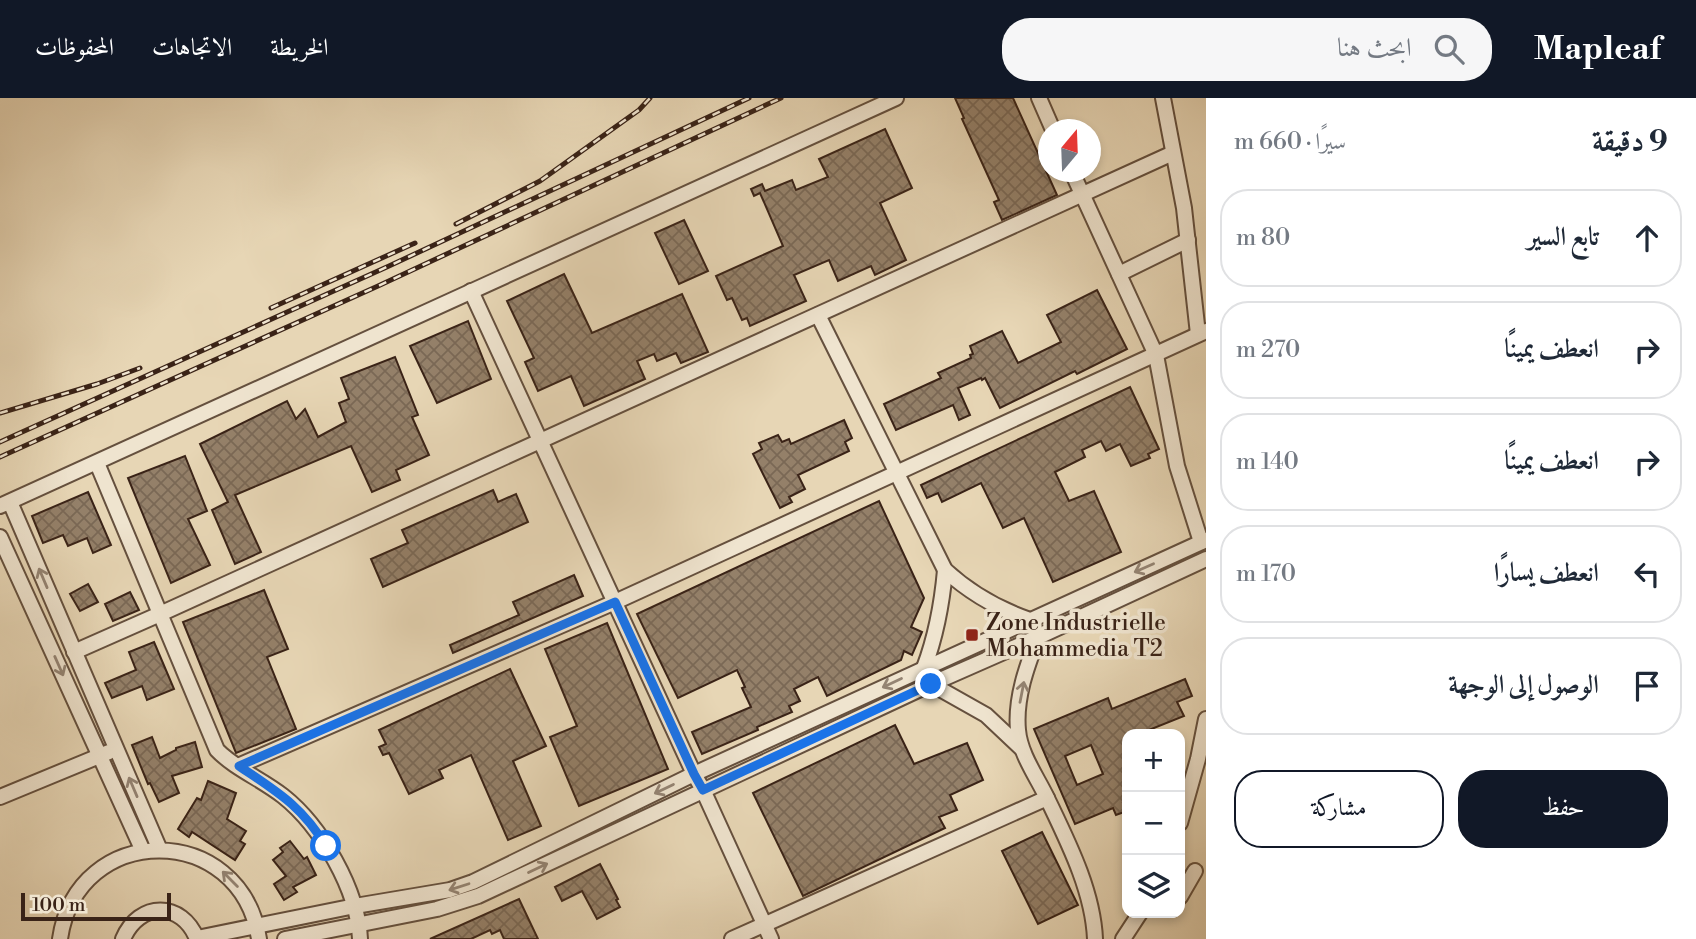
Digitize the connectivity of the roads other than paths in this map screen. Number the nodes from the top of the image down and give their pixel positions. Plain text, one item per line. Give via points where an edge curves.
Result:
1 (896, 98) edge
2 (1039, 98) edge
3 (1163, 98) edge
4 (1048, 119) edge
5 (1173, 153) junction
6 (1077, 182) edge
7 (1083, 194) junction
8 (1188, 240) junction
9 (1119, 274) junction
10 (471, 291) junction
11 (818, 314) junction
12 (1202, 332) edge
13 (1156, 355) junction
14 (541, 441) junction
15 (97, 463) junction
16 (896, 474) junction
17 (5, 504) edge
18 (0, 537) edge
19 (1203, 541) edge
20 (1206, 559) edge
21 (945, 570) junction
22 (615, 602) junction
23 (160, 614) junction
24 (1030, 620) junction
25 (1038, 637) junction
26 (74, 652) junction
27 (924, 668) junction
28 (931, 684) junction
29 (1206, 719) edge
30 (116, 749) junction
31 (1022, 749) junction
32 (99, 756) junction
33 (239, 766) junction
34 (694, 774) junction
35 (703, 790) junction
36 (0, 797) edge
37 (1047, 798) junction
38 (1185, 805) edge
39 (160, 850) junction
40 (143, 851) junction
41 (1195, 871) dead end
42 (1185, 888) edge
43 (355, 906) junction
44 (1137, 918) edge
45 (764, 924) junction
46 (258, 932) edge
47 (359, 932) edge
48 (61, 939) edge
49 (123, 939) edge
50 (197, 939) edge
51 (285, 939) edge
52 (732, 939) edge
53 (771, 939) edge
54 (1096, 939) edge
55 (1123, 939) edge

1 - 10 lane
2 - 4 lane
3 - 5 lane
5 - 7 lane
5 - 8 lane
6 - 7 lane
7 - 9 lane
7 - 11 lane
8 - 9 lane
8 - 12 lane
9 - 13 lane
10 - 14 lane
10 - 15 lane
11 - 14 lane
11 - 16 lane
12 - 13 lane
13 - 16 lane
13 - 19 lane via 1177,466
14 - 22 lane
14 - 23 lane
15 - 17 lane
15 - 23 lane
16 - 21 lane
16 - 22 lane
26 -> 17 lane
18 -> 32 lane
19 -> 24 lane
20 - 25 lane
21 - 24 lane via 982,599
21 - 27 lane via 941,610
22 - 33 lane
22 - 34 lane
23 - 26 lane
23 - 33 lane via 217,750
24 - 25 lane
24 - 27 lane
25 - 28 lane
31 -> 25 lane via 1020,699
26 - 30 lane
27 - 28 lane
27 -> 34 lane
28 - 31 lane via 986,715
28 - 35 lane
29 - 38 lane
30 - 32 lane
39 -> 30 lane
31 - 37 lane
32 - 36 lane
32 - 40 lane
33 - 43 lane via 301,811 326,846
34 - 35 lane
34 -> 43 lane via 473,883
35 - 45 lane
47 -> 35 lane via 478,896
37 - 45 lane
37 - 54 lane via 1084,881
39 - 40 lane
46 -> 39 lane via 244,895 230,878 192,855
40 - 48 lane via 113,862 88,880 65,916
41 - 42 lane
43 - 46 lane
43 - 47 lane
44 - 55 lane
45 - 52 lane
45 - 53 lane
46 - 50 lane
47 - 51 lane
49 - 50 lane via 144,914 165,911 185,920

